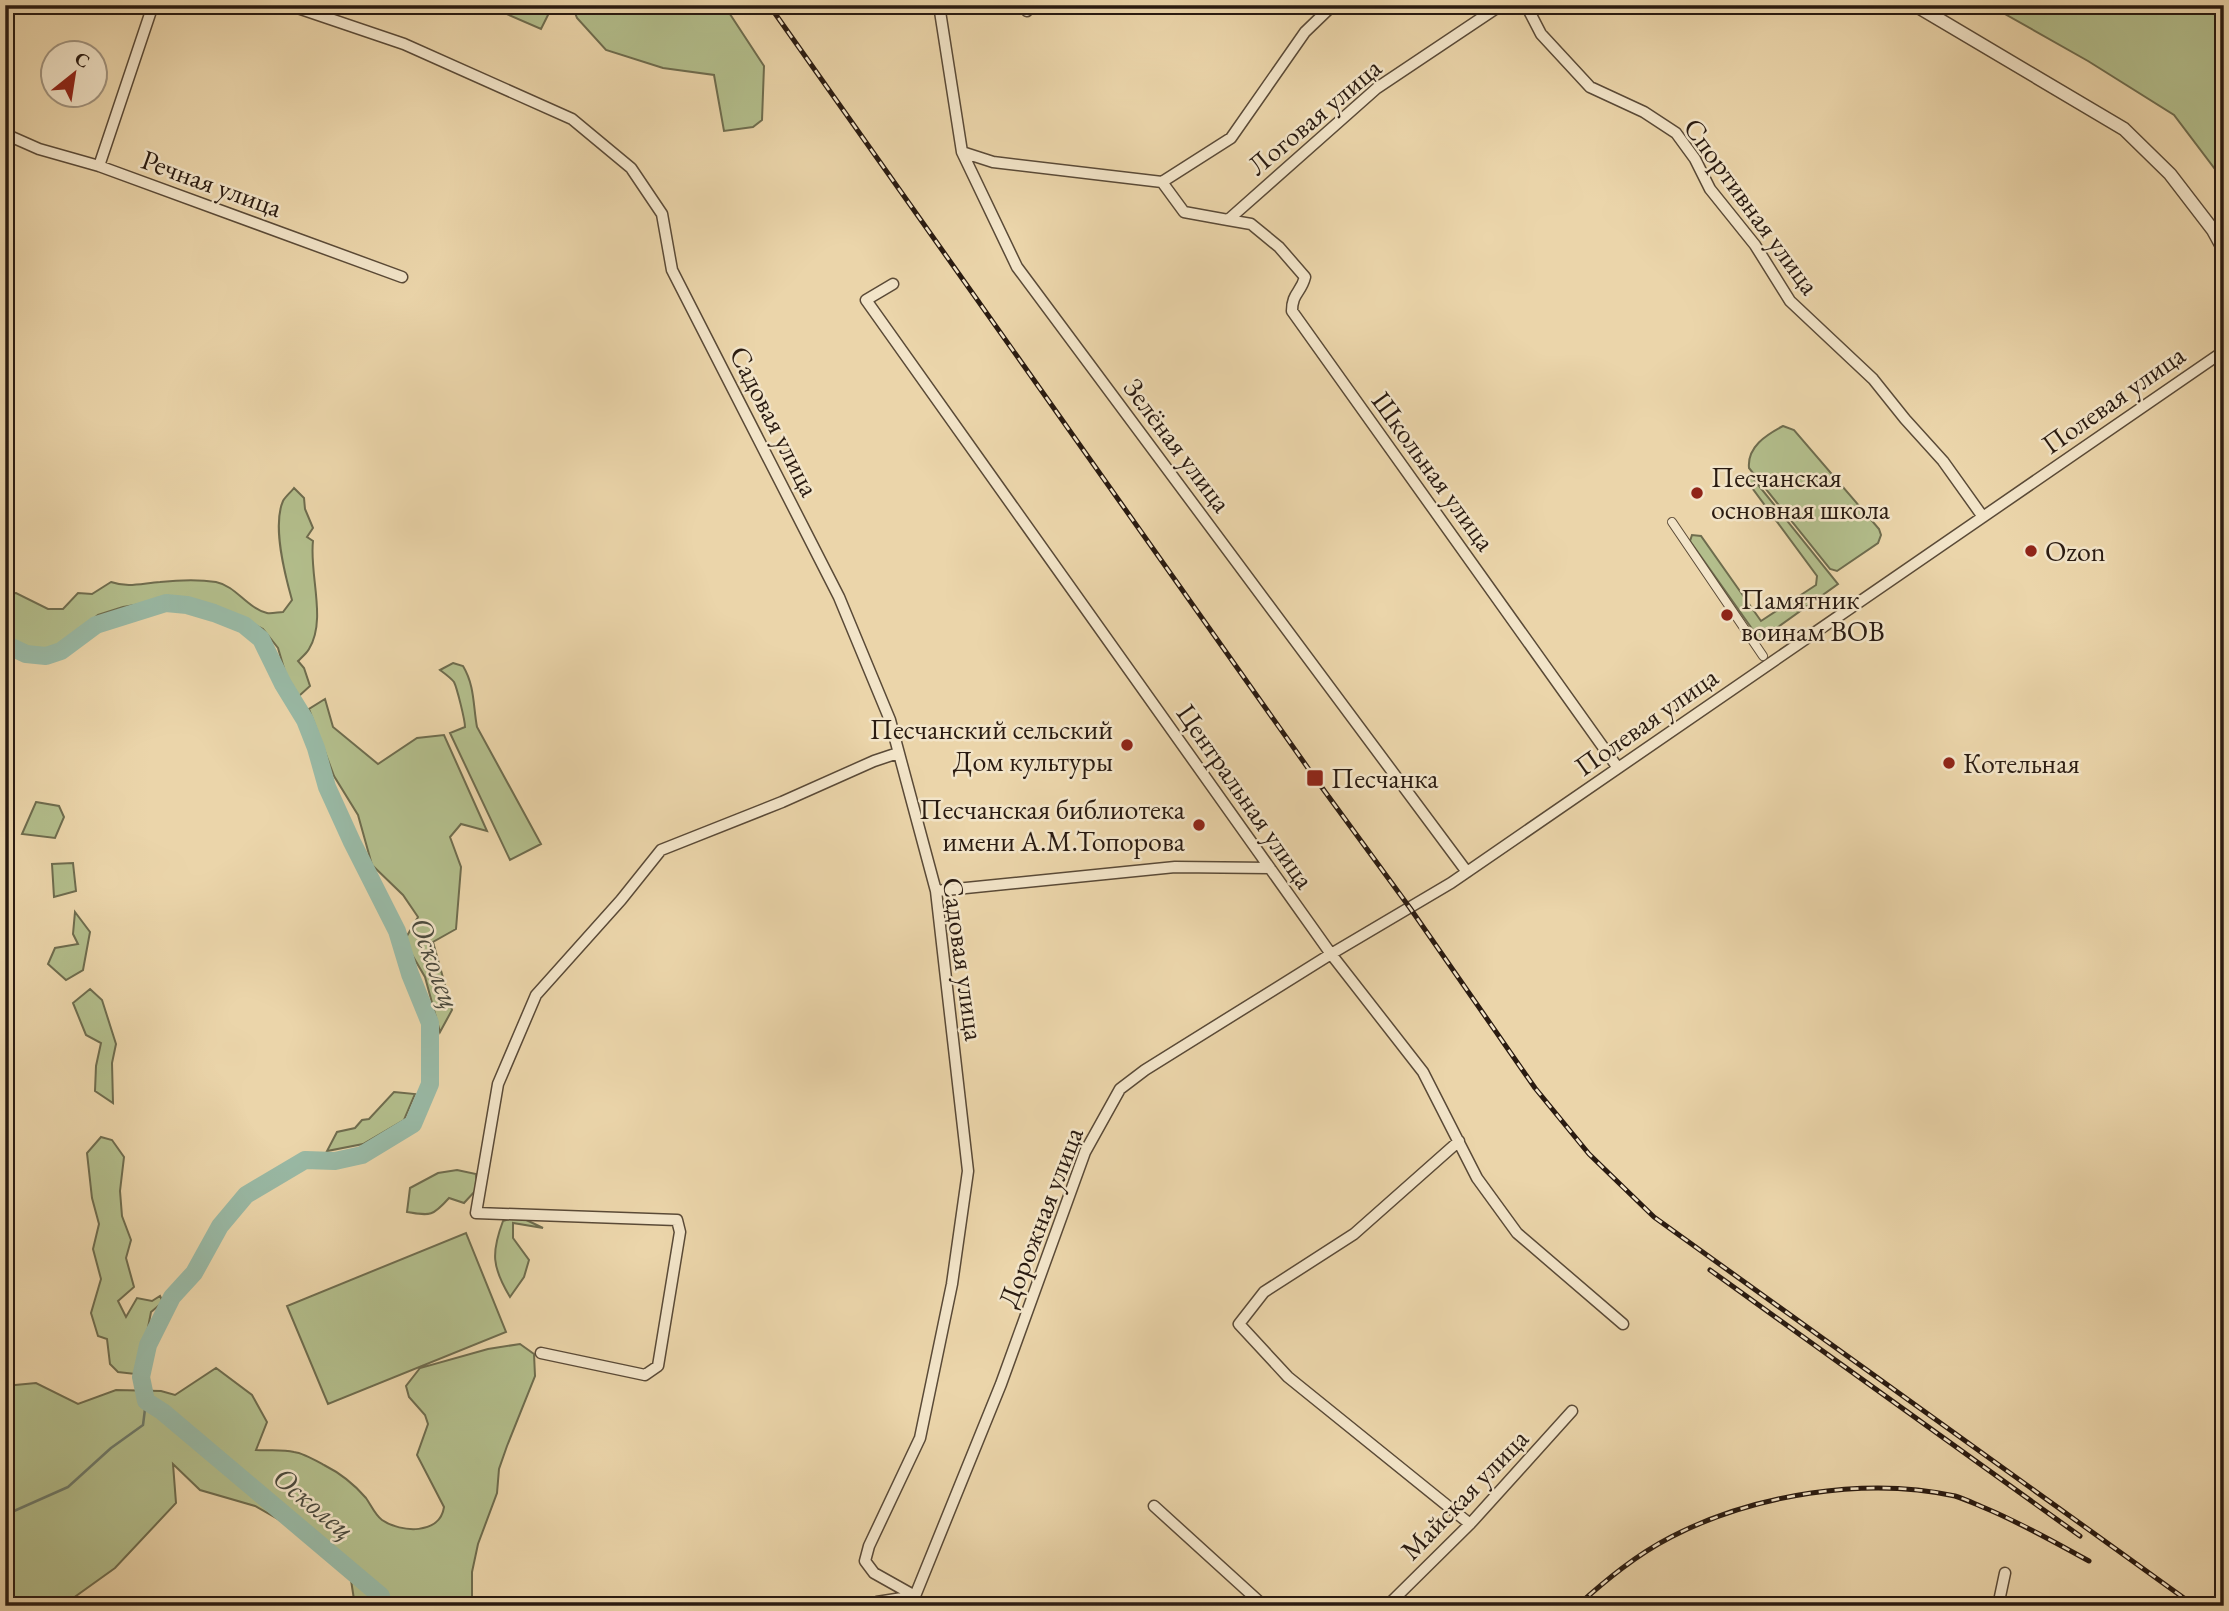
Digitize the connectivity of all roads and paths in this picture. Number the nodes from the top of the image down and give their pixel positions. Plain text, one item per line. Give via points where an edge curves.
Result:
1 (153, 5) edge
2 (289, 5) edge
3 (939, 5) edge
4 (1333, 5) edge
5 (1501, 5) edge
6 (1526, 5) edge
7 (1915, 5) edge
8 (5, 134) edge
9 (962, 152) junction
10 (993, 162) junction
11 (99, 166) junction
12 (974, 174) junction
13 (1162, 182) junction
14 (1228, 220) junction
15 (2224, 250) edge
16 (402, 277) dead end
17 (893, 284) dead end
18 (2224, 351) edge
19 (1983, 517) junction
20 (1672, 522) dead end
21 (1763, 656) dead end
22 (898, 753) junction
23 (1618, 768) junction
24 (1270, 868) junction
25 (1467, 872) junction
26 (936, 891) junction
27 (1331, 954) junction
28 (1459, 1141) junction
29 (1623, 1324) dead end
30 (541, 1353) dead end
31 (1572, 1411) dead end
32 (1154, 1506) dead end
33 (1470, 1524) junction
34 (2005, 1573) dead end
35 (916, 1601) edge
36 (867, 1606) edge
37 (1264, 1606) edge
38 (1387, 1606) edge
39 (1998, 1606) edge

1 - 11 street
2 - 22 street, Садовая улица via 404,44 572,119 631,168 662,215 672,270 839,597 890,720
3 - 9 street, Зелёная улица
4 - 13 street, Логовая улица via 1305,32 1231,138
5 - 14 street, Логовая улица via 1377,88
6 - 19 street, Спортивная улица via 1541,34 1590,87 1676,133 1790,302 1873,379 1943,461
7 - 15 street via 2124,129 2169,174
8 - 11 street, Речная улица
9 - 10 street
9 - 12 street, Зелёная улица
10 - 12 street
10 - 13 street
11 - 16 street, Речная улица
12 - 25 street, Зелёная улица via 1017,267
13 - 14 street via 1184,212
14 - 23 street, Школьная улица via 1251,224 1305,277 1292,300 1292,311
17 - 24 street, Центральная улица via 866,300
18 - 19 street, Полевая улица
19 - 23 street, Полевая улица
20 - 21 street
22 - 26 street, Садовая улица
22 - 30 street via 661,850 536,995 498,1084 477,1213 677,1220 680,1232 659,1366 645,1375
23 - 25 street, Полевая улица
24 - 26 street via 1175,867
24 - 27 street, Центральная улица
25 - 27 street, Полевая улица
26 - 35 street, Садовая улица via 968,1171 952,1284 920,1438 865,1561 874,1573
27 - 28 street, Центральная улица via 1423,1072
27 - 35 street, Дорожная улица via 1119,1089 1085,1152
28 - 29 street, Центральная улица via 1477,1178 1517,1233
28 - 33 street via 1354,1234 1264,1292 1239,1324 1288,1377
31 - 33 street, Майская улица
32 - 37 street
33 - 38 street, Майская улица
34 - 39 street
35 - 36 street

